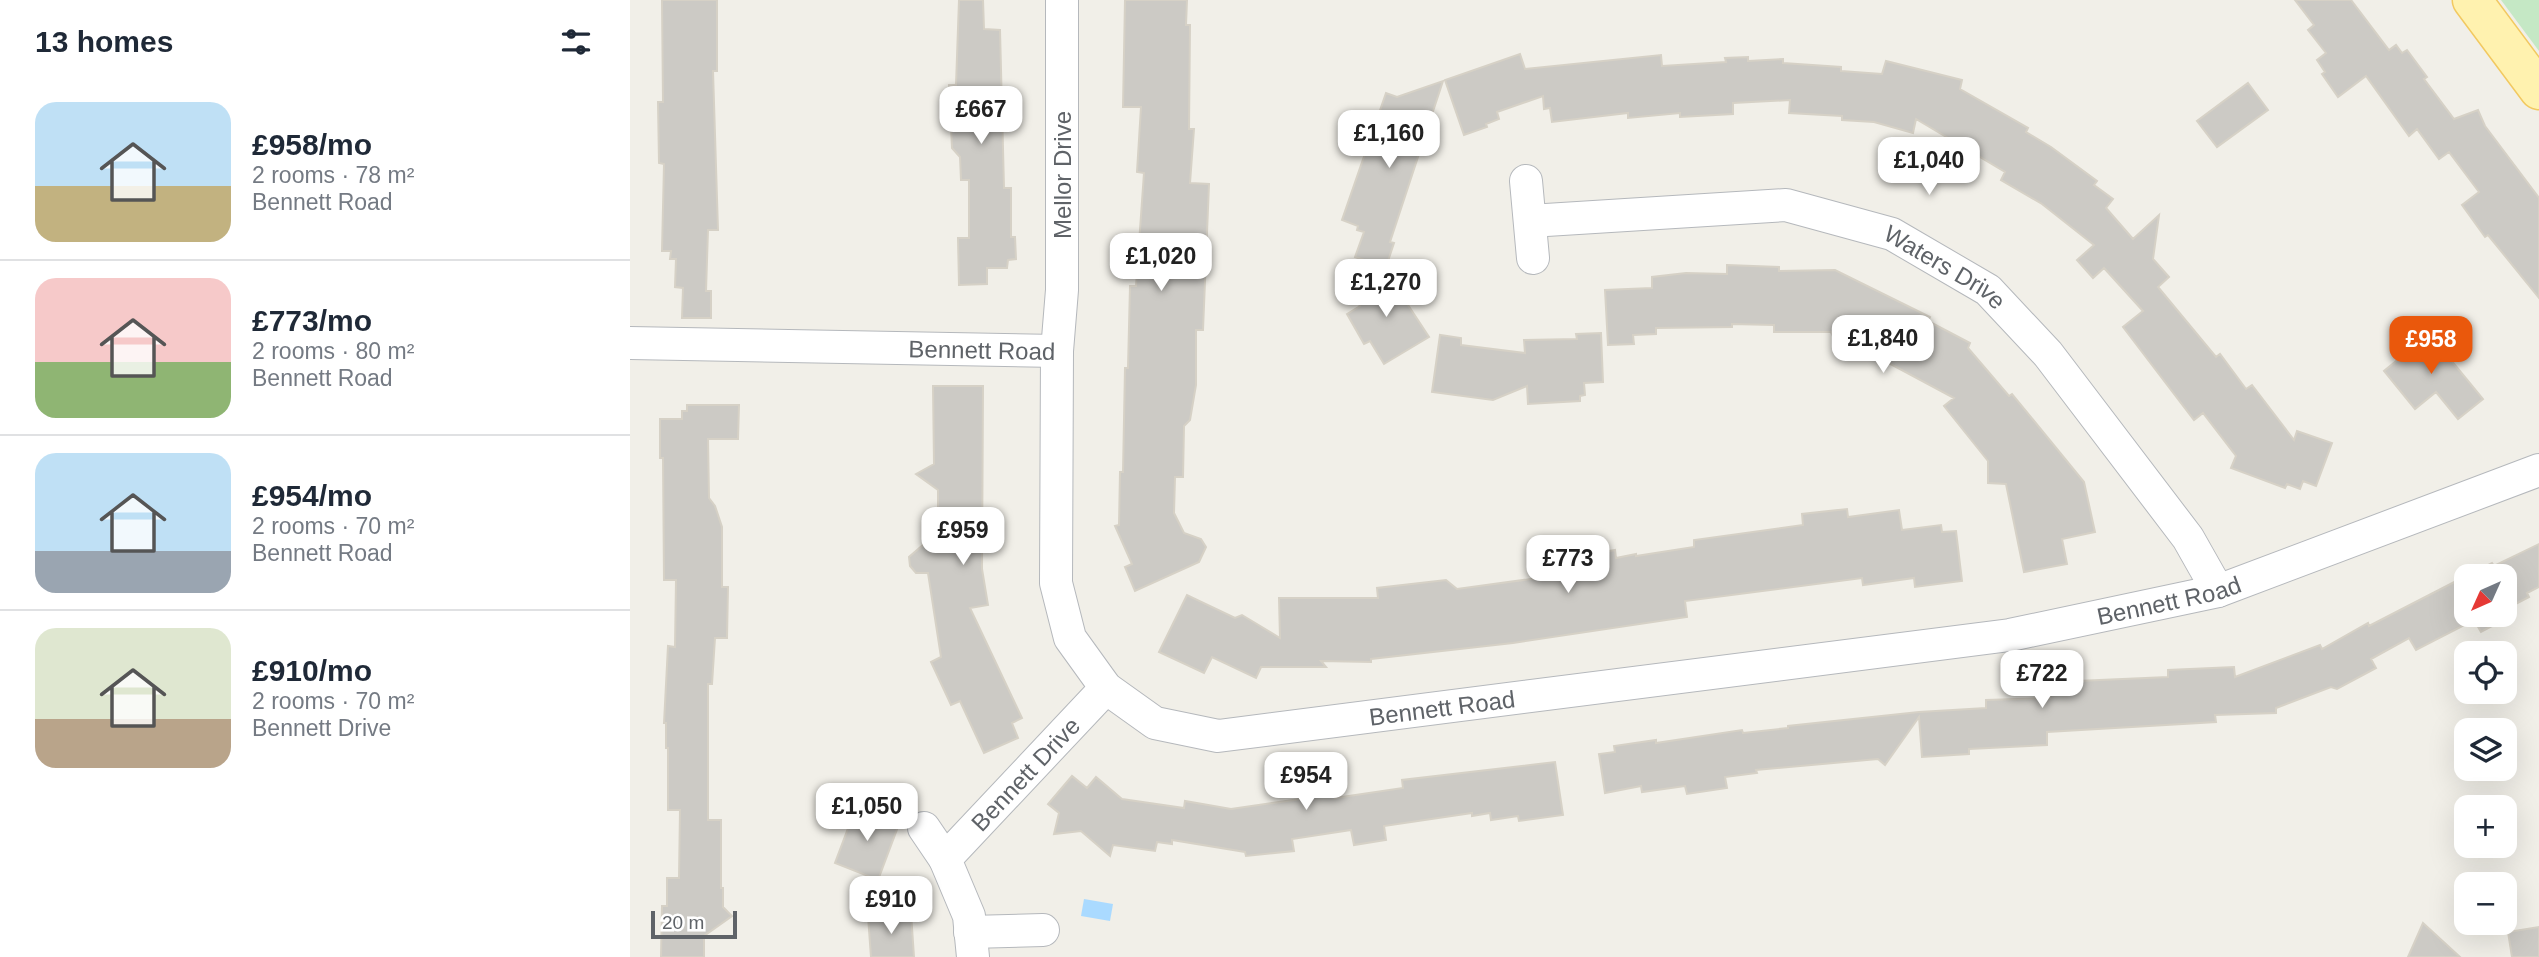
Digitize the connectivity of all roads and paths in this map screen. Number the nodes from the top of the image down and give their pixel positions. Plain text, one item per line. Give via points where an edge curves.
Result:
1 (1062, 0) edge
2 (2472, 0) edge
3 (2539, 90) edge
4 (1526, 181) dead end
5 (1530, 221) junction
6 (1533, 258) dead end
7 (630, 343) edge
8 (1057, 351) junction
9 (2539, 470) edge
10 (2218, 591) junction
11 (1107, 688) junction
12 (925, 828) dead end
13 (945, 859) junction
14 (1043, 930) dead end
15 (972, 944) edge

1 - 8 street, Mellor Drive via 1062,290
2 - 3 main road
4 - 5 street
5 - 6 street
5 - 10 street, Waters Drive via 1786,205 1892,234 1988,290 2048,354 2188,538
7 - 8 street, Bennett Road
8 - 11 street, Bennett Road via 1056,583 1070,638
9 - 10 street, Bennett Road
10 - 11 street, Bennett Road via 2010,635 1218,736 1155,723
11 - 13 street, Bennett Drive
12 - 13 street
13 - 15 street via 969,916
14 - 15 street

